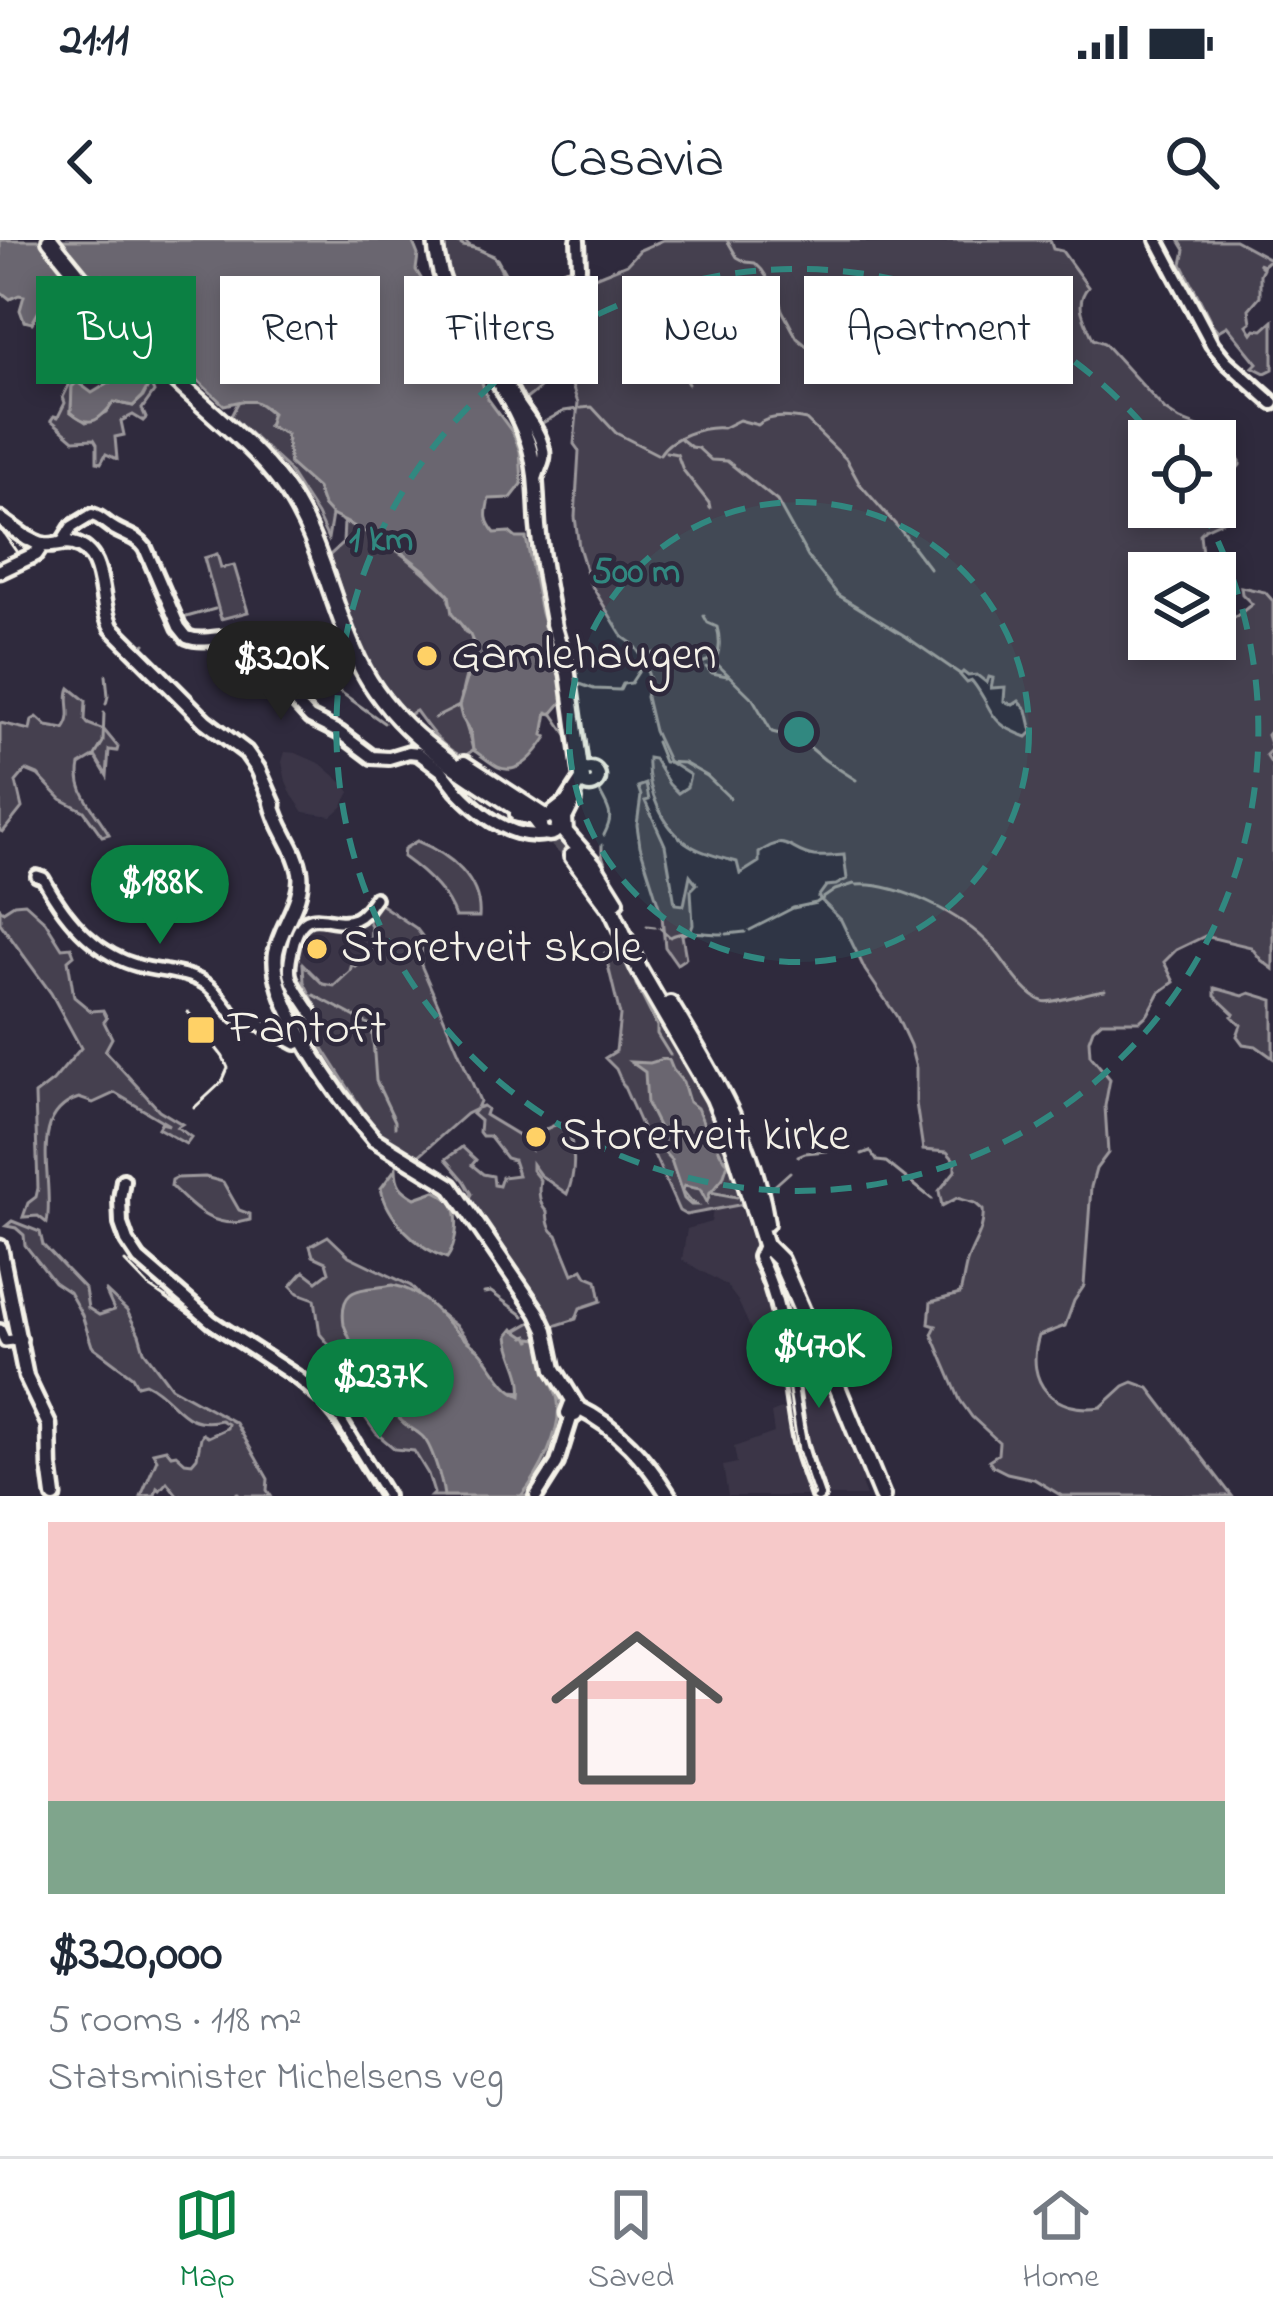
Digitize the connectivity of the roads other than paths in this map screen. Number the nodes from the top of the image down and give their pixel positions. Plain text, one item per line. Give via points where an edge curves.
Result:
1 (53, 240) edge
2 (435, 240) edge
3 (578, 240) edge
4 (1157, 240) edge
5 (1273, 403) edge
6 (536, 462) junction
7 (0, 519) edge
8 (69, 542) junction
9 (42, 547) junction
10 (0, 571) edge
11 (554, 627) junction
12 (441, 760) junction
13 (587, 777) junction
14 (573, 800) junction
15 (525, 810) dead end
16 (548, 826) junction
17 (576, 852) junction
18 (37, 876) dead end
19 (375, 898) dead end
20 (617, 915) junction
21 (281, 937) junction
22 (304, 1038) junction
23 (123, 1180) dead end
24 (769, 1244) junction
25 (0, 1247) edge
26 (0, 1330) edge
27 (19, 1339) junction
28 (573, 1410) junction
29 (55, 1496) edge
30 (386, 1496) edge
31 (536, 1496) edge
32 (669, 1496) edge
33 (815, 1496) edge
34 (881, 1496) edge

1 - 12 highway via 284,486 367,677
2 - 6 main road via 447,296
3 - 6 main road via 569,282 551,291 506,289 487,316 509,388 538,434
4 - 5 main road via 1212,344
6 - 11 main road
6 - 11 main road via 539,566
7 - 9 main road
8 - 9 main road
8 - 12 main road via 91,519 104,521 143,544 188,639 244,638 310,718 368,756 412,752
8 - 21 main road via 100,572 112,628 258,769 299,868
9 - 10 main road
11 - 13 main road
12 - 15 highway
12 - 16 highway
12 - 16 main road via 478,812 524,833
13 - 14 main road
13 - 16 main road
14 - 16 main road
14 - 17 highway via 563,826
16 - 17 highway
16 - 20 highway
17 - 20 highway
18 - 22 street via 109,953 197,980 235,1017
19 - 22 street via 354,919 316,917 297,932 289,969 318,1026
20 - 24 highway via 733,1113
21 - 22 main road via 281,986
21 - 22 main road via 275,972
22 - 28 main road via 377,1142 459,1195 538,1312
23 - 30 main road via 121,1224 139,1258 206,1318 324,1400
24 - 33 main road via 758,1255 774,1290 794,1440
24 - 34 highway, bridge
25 - 27 main road
26 - 27 street via 5,1341
27 - 29 main road via 49,1425
28 - 31 main road via 557,1463
28 - 32 main road via 644,1457

